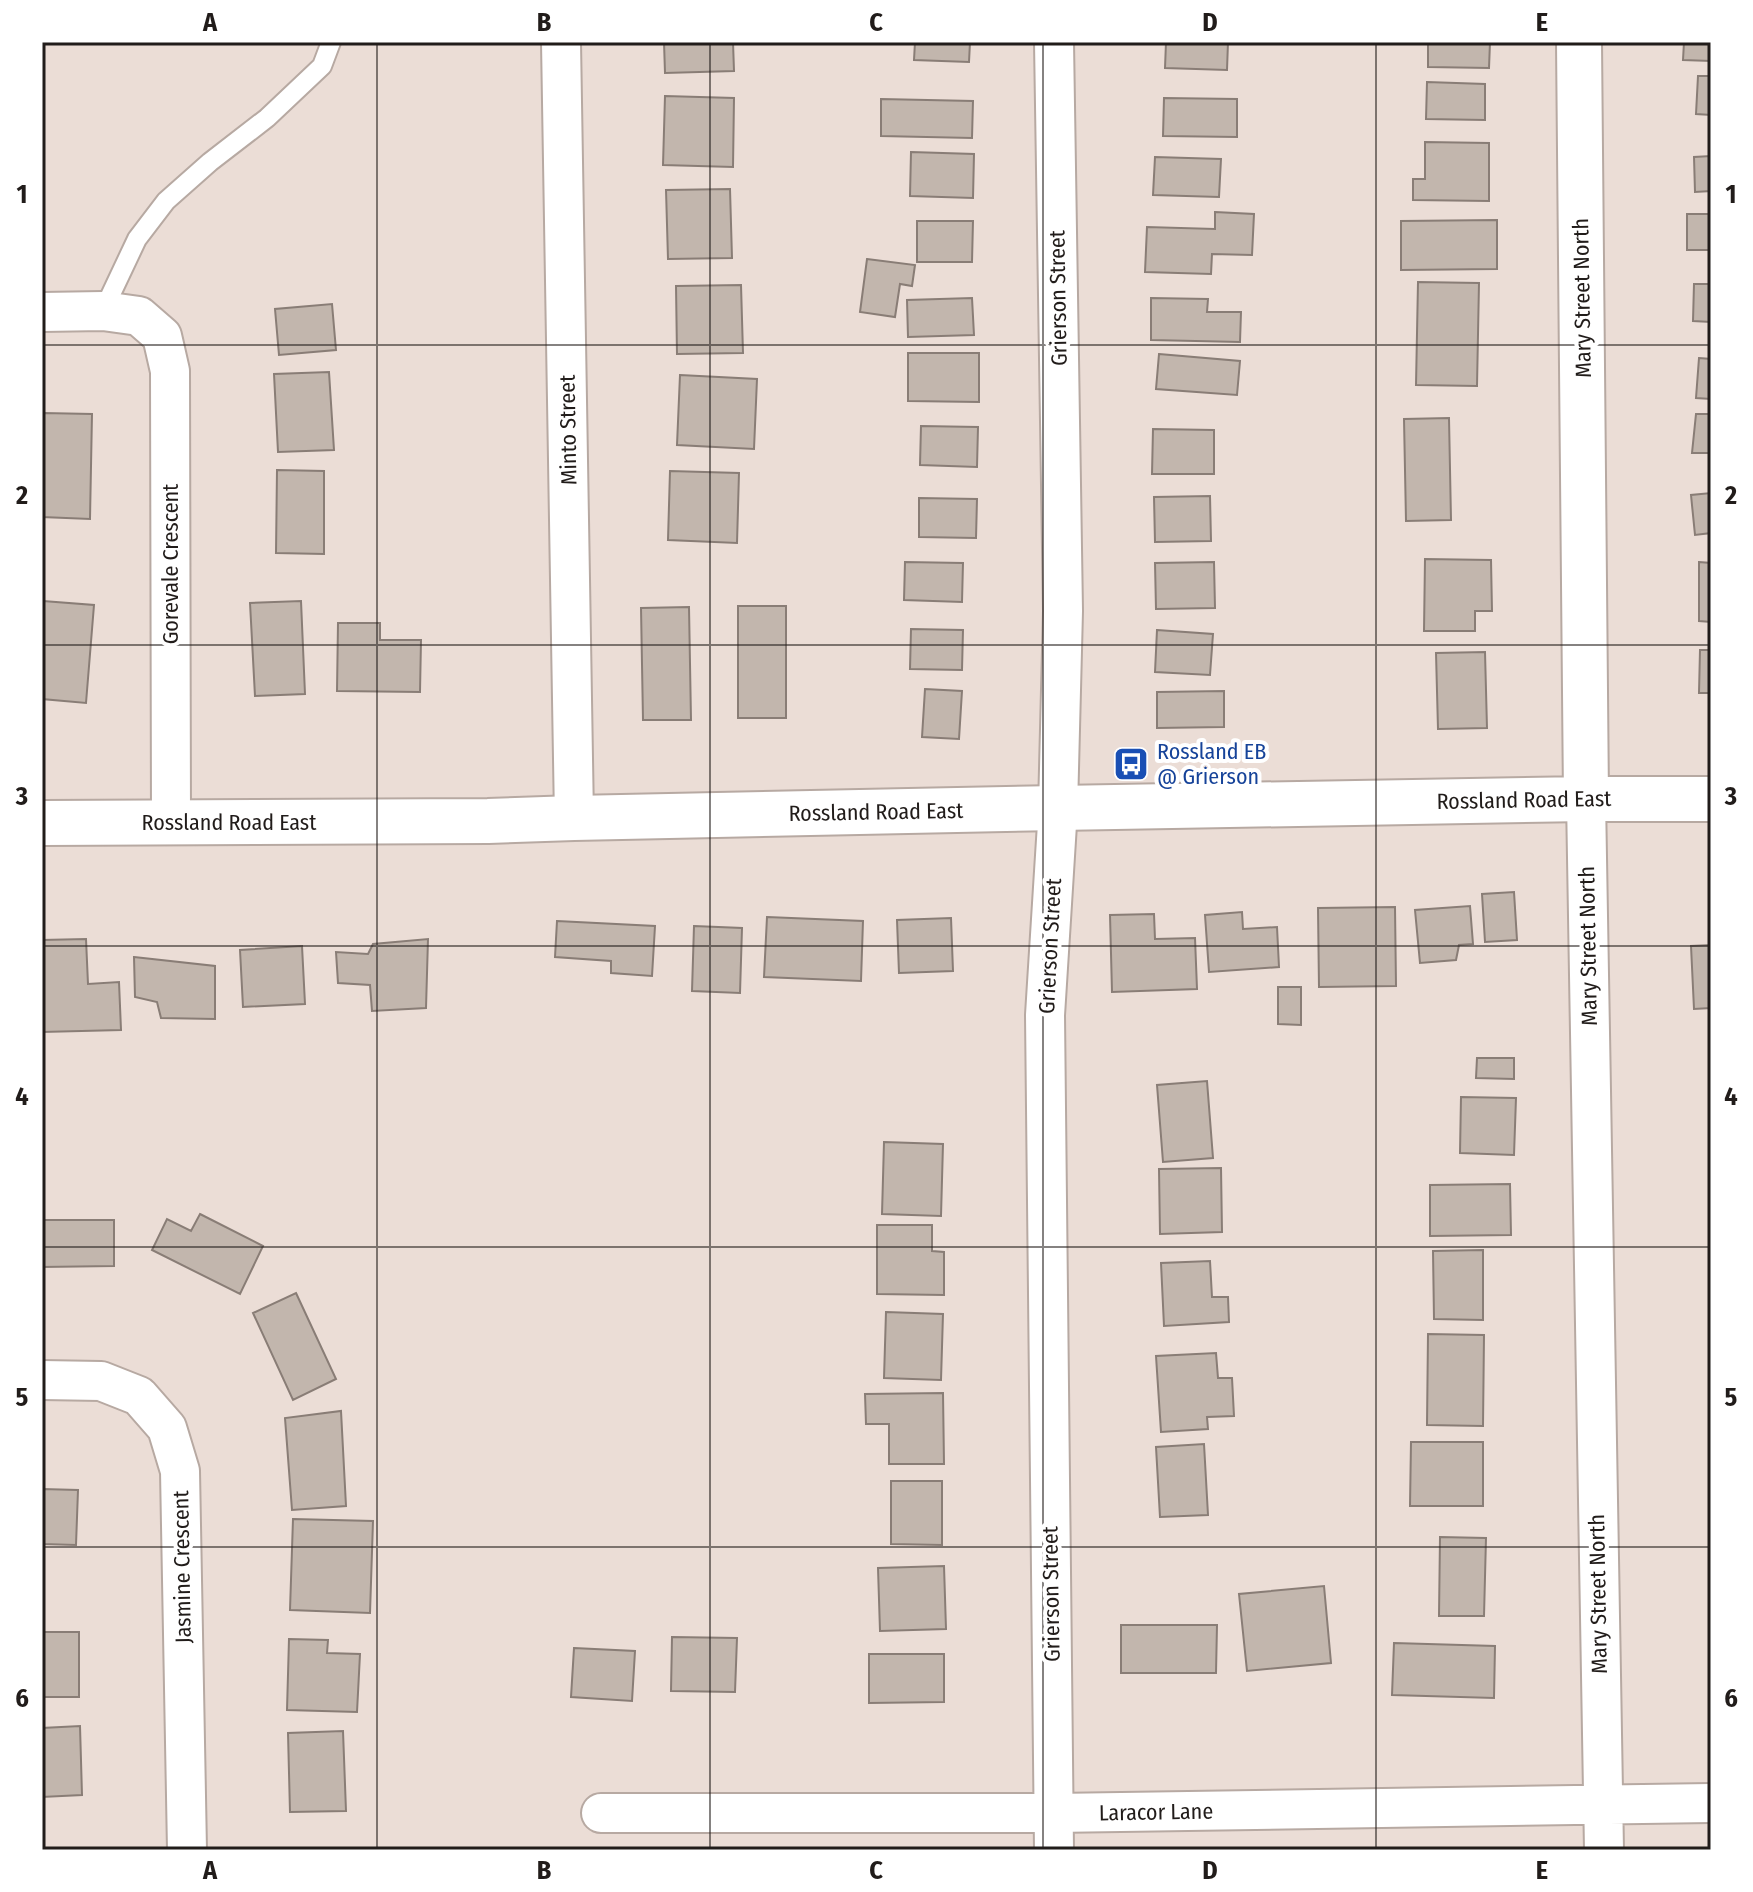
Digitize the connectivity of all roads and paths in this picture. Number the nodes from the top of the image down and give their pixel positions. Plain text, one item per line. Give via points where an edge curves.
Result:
1 (331, 42) edge
2 (561, 42) edge
3 (1054, 42) edge
4 (1579, 42) edge
5 (42, 312) edge
6 (121, 314) junction
7 (1586, 799) junction
8 (1711, 799) edge
9 (1058, 808) junction
10 (574, 818) junction
11 (171, 822) junction
12 (42, 823) edge
13 (42, 1380) edge
14 (1711, 1803) edge
15 (1602, 1805) junction
16 (601, 1813) dead end
17 (1054, 1832) edge
18 (187, 1850) edge
19 (1604, 1850) edge

1 - 6 lane via 322,66 166,201 137,239
2 - 10 street, Minto Street
3 - 9 street, Grierson Street via 1063,611
4 - 7 main road, Mary Street North
5 - 6 street
6 - 11 street, Gorevale Crescent via 162,336 170,371
7 - 8 main road, Rossland Road East
7 - 9 main road, Rossland Road East
7 - 15 street, Mary Street North
9 - 10 main road, Rossland Road East
9 - 17 street, Grierson Street via 1045,1015
10 - 11 main road, Rossland Road East
11 - 12 main road, Rossland Road East
13 - 18 street, Jasmine Crescent via 101,1381 139,1396 167,1428 180,1471
14 - 15 street, Laracor Lane
15 - 17 street, Laracor Lane
15 - 19 street, Mary Street North
16 - 17 street, Laracor Lane

